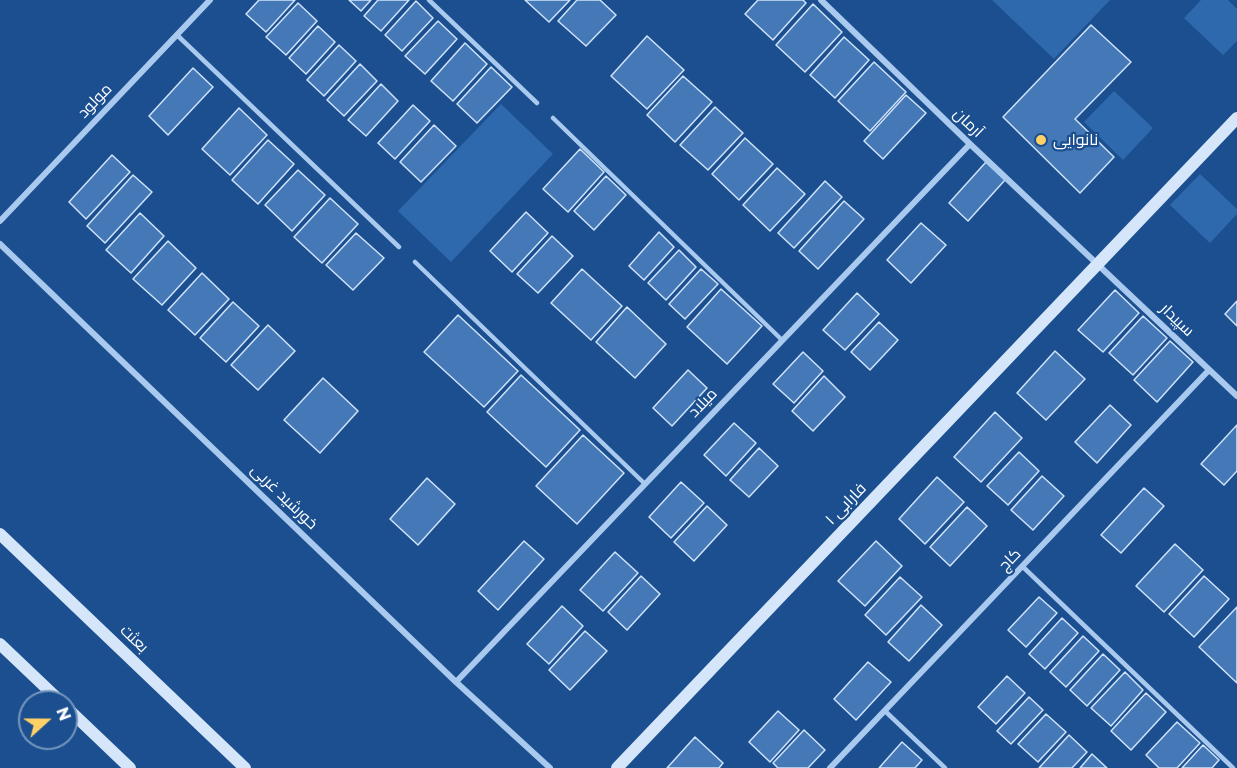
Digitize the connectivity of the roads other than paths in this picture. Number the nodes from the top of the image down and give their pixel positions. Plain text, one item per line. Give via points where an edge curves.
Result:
1 (210, 0) edge
2 (429, 0) edge
3 (821, 0) edge
4 (177, 35) junction
5 (537, 103) dead end
6 (553, 118) dead end
7 (1237, 118) edge
8 (970, 144) junction
9 (0, 221) edge
10 (0, 244) edge
11 (399, 247) dead end
12 (415, 262) dead end
13 (1098, 264) junction
14 (782, 340) junction
15 (1209, 370) junction
16 (1237, 396) edge
17 (645, 484) junction
18 (0, 534) edge
19 (1022, 567) junction
20 (0, 644) edge
21 (456, 682) junction
22 (48, 690) edge
23 (885, 711) junction
24 (78, 718) edge
25 (130, 768) edge
26 (245, 768) edge
27 (550, 768) edge
28 (617, 768) edge
29 (830, 768) edge
30 (945, 768) edge
31 (1233, 768) edge

1 - 4 street, مولود
2 - 5 lane
3 - 8 street, آرمان
4 - 9 street, مولود
4 - 11 lane
6 - 14 lane
7 - 13 street, فارابی ۱
8 - 13 street, آرمان
8 - 14 street, میلاد
10 - 21 street, خورشید غربی
12 - 17 lane
13 - 15 street, سپیدار
13 - 28 street, فارابی ۱
14 - 17 street, میلاد
15 - 16 street, سپیدار
15 - 19 street, کاج
17 - 21 street, میلاد
18 - 26 street, بعثت
19 - 23 street, کاج
19 - 31 lane
20 - 22 street
21 - 27 street, خورشید غربی
23 - 29 street, کاج
23 - 30 lane
24 - 25 street

